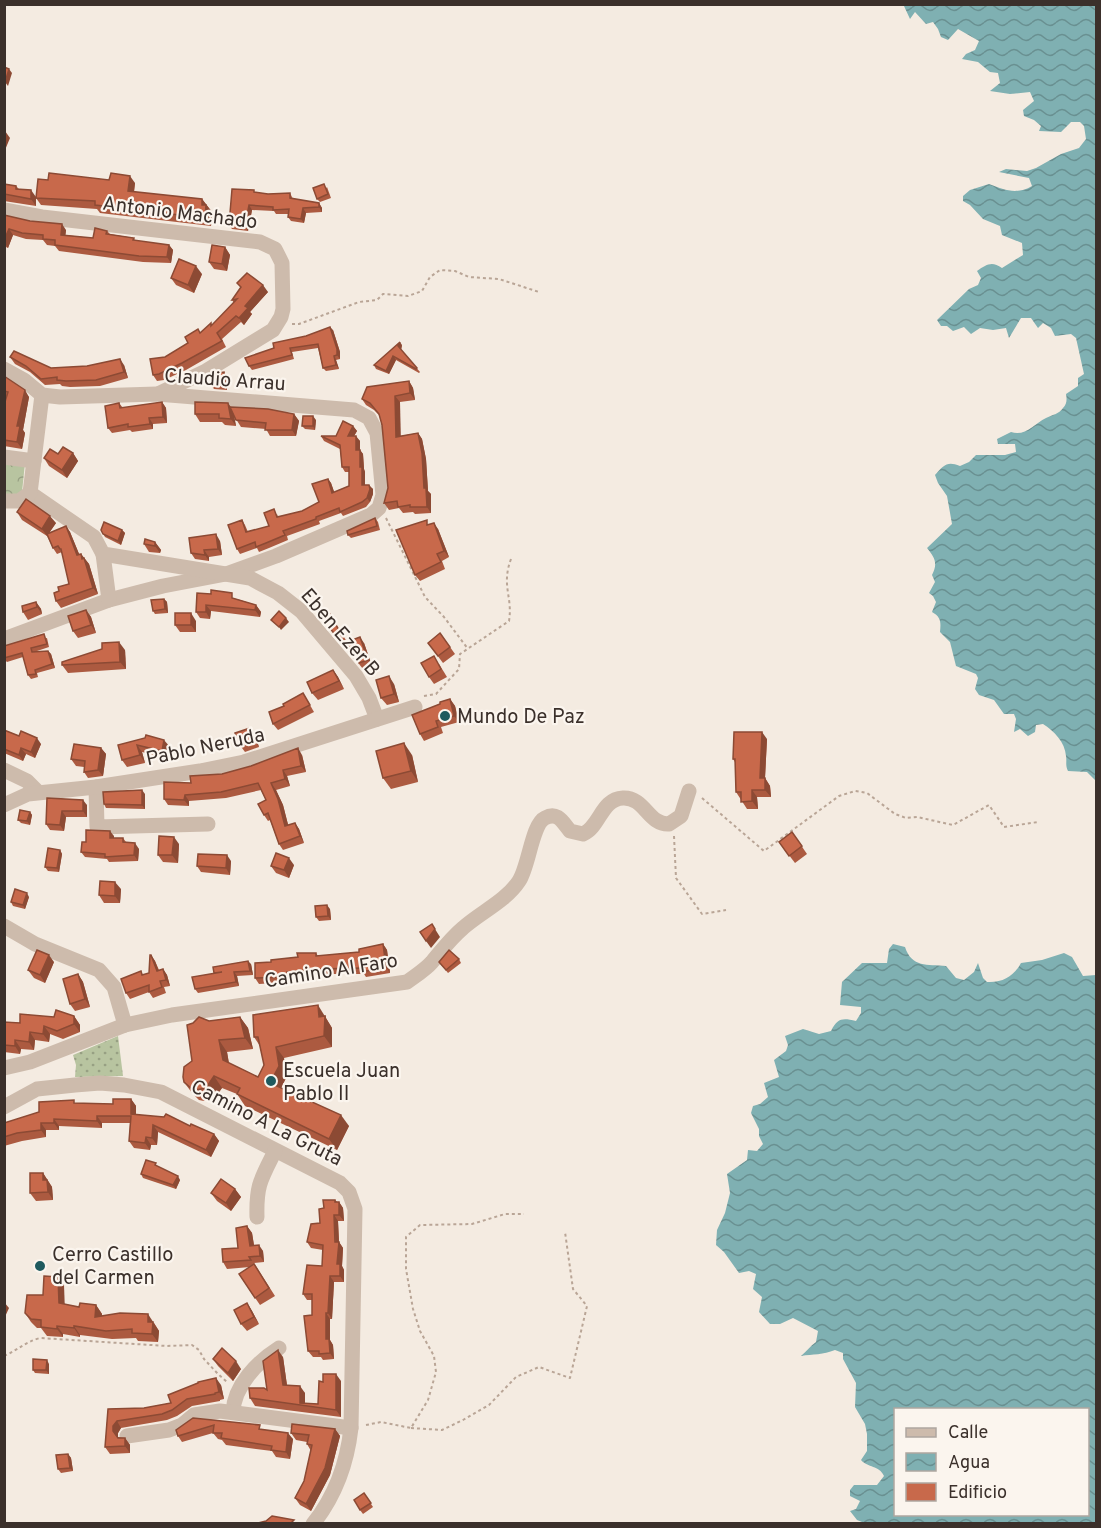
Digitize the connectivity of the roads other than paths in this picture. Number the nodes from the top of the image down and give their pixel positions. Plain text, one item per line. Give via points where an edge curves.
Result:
1 (4, 210) edge
2 (4, 369) edge
3 (157, 394) junction
4 (42, 395) junction
5 (4, 456) edge
6 (34, 461) junction
7 (30, 493) junction
8 (4, 501) edge
9 (381, 502) joint
10 (103, 555) junction
11 (226, 574) junction
12 (109, 600) junction
13 (4, 639) edge
14 (415, 707) road end
15 (377, 719) junction
16 (4, 770) edge
17 (96, 787) junction
18 (689, 791) road end
19 (38, 792) junction
20 (4, 805) edge
21 (208, 824) dead end
22 (4, 926) edge
23 (125, 1025) junction
24 (30, 1062) junction
25 (4, 1068) edge
26 (36, 1089) junction
27 (4, 1107) edge
28 (275, 1151) junction
29 (257, 1217) dead end
30 (279, 1348) edge
31 (232, 1412) junction
32 (351, 1428) junction
33 (127, 1436) edge
34 (313, 1524) edge

1 - 3 street, Antonio Machado via 266,243 275,249 282,263 283,309 277,324 268,335
2 - 4 street
3 - 4 street, Claudio Arrau
3 - 9 street, Claudio Arrau via 359,412 373,423 377,433
4 - 6 street
5 - 6 street
6 - 7 street
7 - 8 street via 20,501
7 - 10 street via 94,537
9 - 11 street, Eben Ezer B via 371,515
10 - 11 street, Eben Ezer B
10 - 12 street
11 - 12 street, Eben Ezer B
11 - 15 street, Eben Ezer B via 250,578 301,610 356,676
12 - 13 street, Eben Ezer B
14 - 15 street, Pablo Neruda
15 - 17 street, Pablo Neruda via 244,762
16 - 19 street via 27,781
17 - 19 street, Pablo Neruda
17 - 21 street via 97,827
18 - 23 street, Camino Al Faro via 681,816 674,822 660,823 640,803 625,798 608,804 583,834 570,831 557,817 542,820 526,868 513,889 462,929 431,964 407,982
19 - 20 street, Pablo Neruda
22 - 23 street via 35,944 99,970 114,987
23 - 24 street, Camino Al Faro
24 - 25 street, Camino Al Faro
24 - 26 street
26 - 27 street, Camino A La Gruta
26 - 28 street, Camino A La Gruta via 100,1083 162,1092
28 - 29 street via 258,1187
28 - 32 street, Camino A La Gruta via 340,1184 350,1192 354,1203
30 - 31 street via 264,1358 238,1390
31 - 32 street
31 - 33 street via 194,1416 169,1431
32 - 34 street via 342,1473

